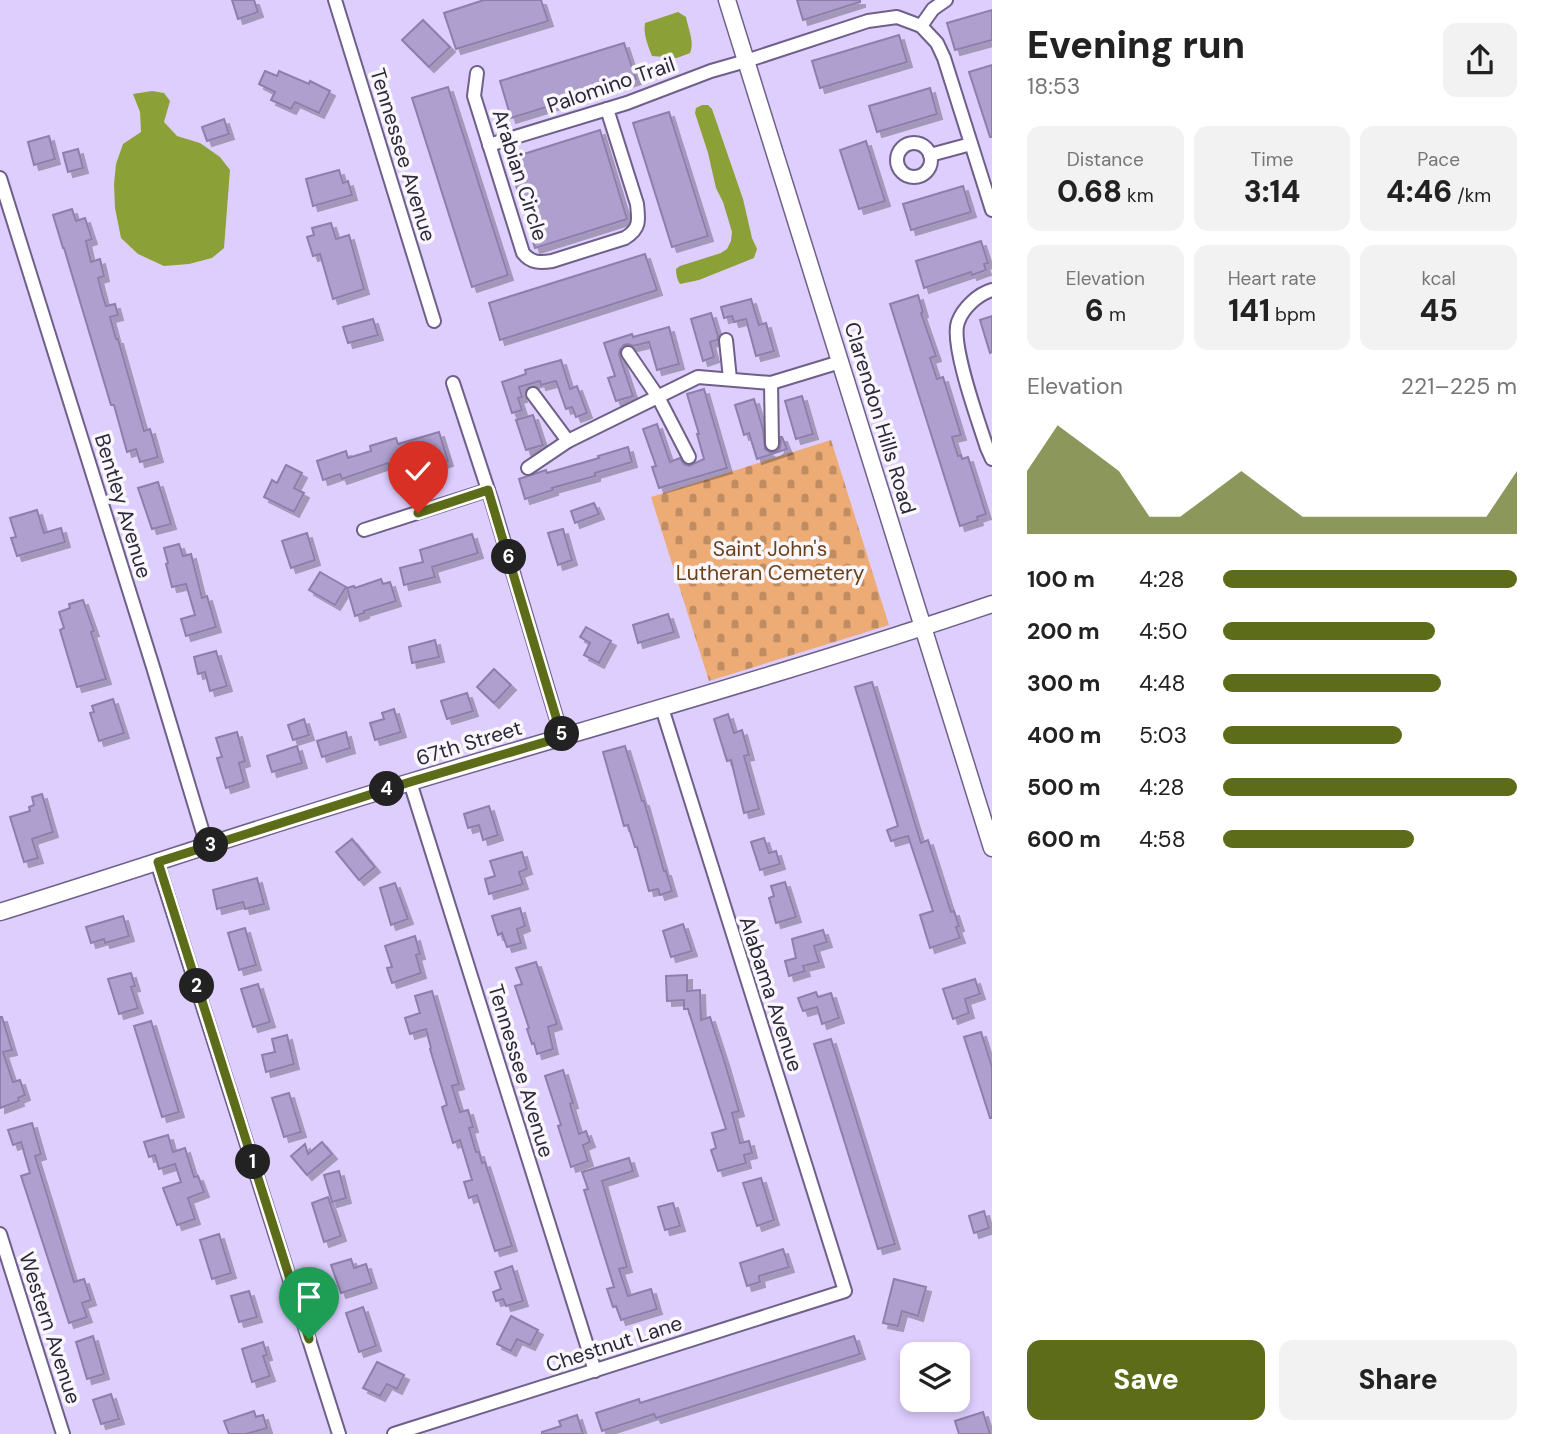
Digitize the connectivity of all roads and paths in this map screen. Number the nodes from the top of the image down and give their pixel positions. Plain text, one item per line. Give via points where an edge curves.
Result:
1 (335, 0) edge
2 (726, 0) edge
3 (946, 0) edge
4 (921, 26) junction
5 (746, 61) junction
6 (477, 73) dead end
7 (607, 109) junction
8 (971, 144) junction
9 (489, 145) junction
10 (930, 155) dead end
11 (0, 178) edge
12 (992, 210) edge
13 (992, 290) edge
14 (435, 321) dead end
15 (726, 340) dead end
16 (628, 353) dead end
17 (840, 362) junction
18 (730, 379) junction
19 (453, 383) dead end
20 (771, 383) junction
21 (533, 394) dead end
22 (658, 397) junction
23 (568, 441) junction
24 (772, 444) dead end
25 (689, 457) dead end
26 (992, 459) edge
27 (528, 468) dead end
28 (488, 490) junction
29 (364, 530) dead end
30 (992, 604) edge
31 (923, 627) junction
32 (662, 708) junction
33 (562, 737) junction
34 (410, 782) junction
35 (206, 846) junction
36 (992, 848) edge
37 (158, 862) junction
38 (0, 912) edge
39 (0, 1234) edge
40 (845, 1291) joint
41 (595, 1370) junction
42 (63, 1434) edge
43 (339, 1434) edge
44 (394, 1434) edge

1 - 14 street, Tennessee Avenue
2 - 5 street, Clarendon Hills Road
3 - 4 street
4 - 5 street, Palomino Trail via 897,17 868,21
4 - 8 street via 944,58
5 - 7 street, Palomino Trail
5 - 17 street, Clarendon Hills Road
6 - 9 street, Arabian Circle via 474,96
7 - 9 street, Palomino Trail
7 - 9 street, Arabian Circle via 637,204 637,226 625,238 564,258 543,263 523,253
8 - 10 street
8 - 12 street
11 - 35 street, Bentley Avenue
13 - 26 street via 968,305 957,323 956,342
15 - 18 street
16 - 22 street
17 - 20 street
17 - 31 street, Clarendon Hills Road
18 - 20 street
18 - 22 street via 698,377
19 - 28 street
20 - 24 street
21 - 23 street
22 - 23 street
22 - 25 street
23 - 27 street
28 - 29 street
28 - 33 street
30 - 31 street, 67th Street
31 - 32 street, 67th Street
31 - 36 street, Clarendon Hills Road
32 - 33 street, 67th Street
32 - 40 street, Alabama Avenue
33 - 34 street, 67th Street
34 - 35 street, 67th Street
34 - 41 street, Tennessee Avenue
35 - 37 street, 67th Street
37 - 38 street, 67th Street
37 - 43 street
39 - 42 street, Western Avenue
40 - 41 street, Chestnut Lane
41 - 44 street, Chestnut Lane

